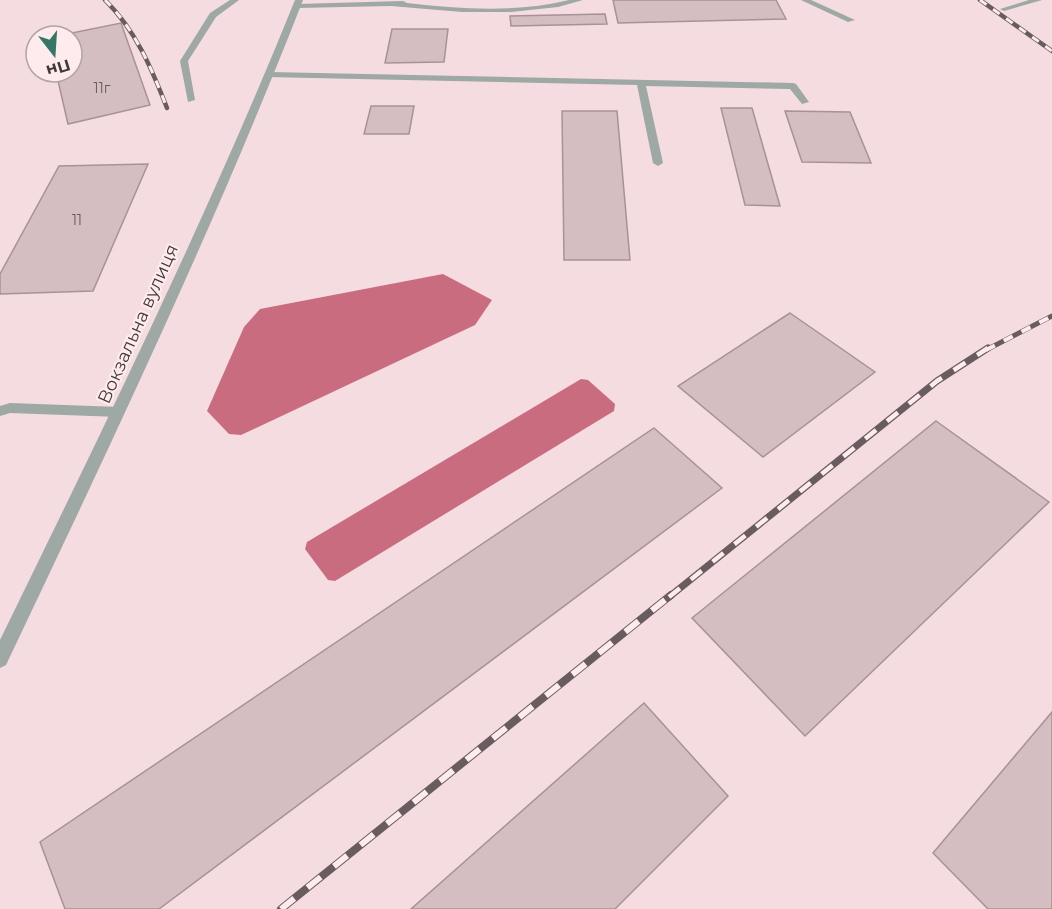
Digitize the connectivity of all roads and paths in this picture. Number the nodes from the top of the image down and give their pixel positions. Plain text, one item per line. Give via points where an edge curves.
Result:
1 (235, 0) edge
2 (435, 0) edge
3 (579, 0) edge
4 (805, 0) edge
5 (1038, 0) edge
6 (298, 3) edge
7 (394, 4) junction
8 (1004, 9) dead end
9 (851, 20) dead end
10 (269, 75) junction
11 (641, 83) junction
12 (191, 99) dead end
13 (805, 102) dead end
14 (658, 163) dead end
15 (0, 411) edge
16 (119, 412) junction
17 (0, 659) edge

1 - 12 lane via 213,15 184,61
2 - 7 lane
3 - 7 lane via 556,7 484,9
4 - 9 lane
5 - 8 lane
6 - 7 lane
6 - 10 street, Вокзальна вулиця
10 - 11 lane
10 - 16 street, Вокзальна вулиця
11 - 13 lane via 793,87
11 - 14 lane
15 - 16 lane via 10,408
16 - 17 street, Вокзальна вулиця

